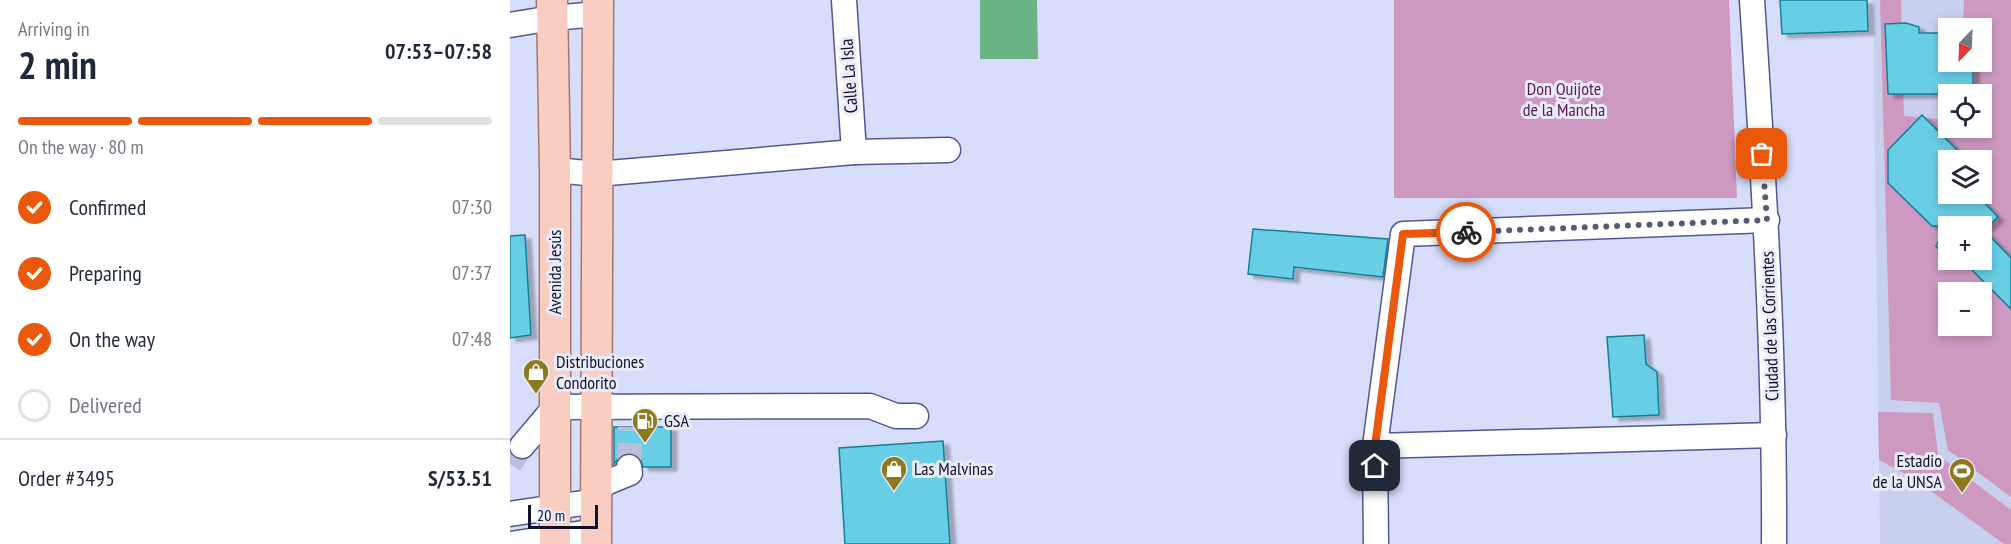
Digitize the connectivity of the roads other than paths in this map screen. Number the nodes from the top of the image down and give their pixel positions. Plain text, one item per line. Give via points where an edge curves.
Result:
1 (844, 0) edge
2 (1752, 0) edge
3 (598, 7) edge
4 (552, 9) edge
5 (510, 25) edge
6 (948, 150) dead end
7 (854, 152) junction
8 (555, 170) junction
9 (597, 174) junction
10 (1767, 220) junction
11 (555, 407) junction
12 (596, 409) junction
13 (916, 416) dead end
14 (1774, 435) junction
15 (522, 446) tunnel mouth
16 (1375, 446) junction
17 (629, 467) tunnel mouth
18 (596, 494) junction
19 (555, 507) junction
20 (510, 514) edge
21 (596, 538) edge
22 (555, 540) edge
23 (511, 544) edge
24 (1376, 544) edge
25 (1774, 544) edge

1 - 7 street, Calle La Isla
2 - 10 street, Ciudad de las Corrientes
3 - 4 street
3 - 9 main road
4 - 5 street
4 - 8 main road, Avenida Jesús
6 - 7 street
7 - 9 street
8 - 9 street
8 - 11 main road, Avenida Jesús
9 - 12 main road
10 - 14 street, Ciudad de las Corrientes
10 - 16 street via 1403,234
11 - 12 street
11 - 15 street
11 - 19 main road, Avenida Jesús
12 - 13 street via 630,418 870,406 896,416
12 - 18 main road
14 - 16 street
14 - 25 street, Ciudad de las Corrientes
16 - 24 street
17 - 18 street via 630,473
18 - 19 street
18 - 21 main road
19 - 20 street
19 - 22 main road, Avenida Jesús
21 - 22 street
22 - 23 street

